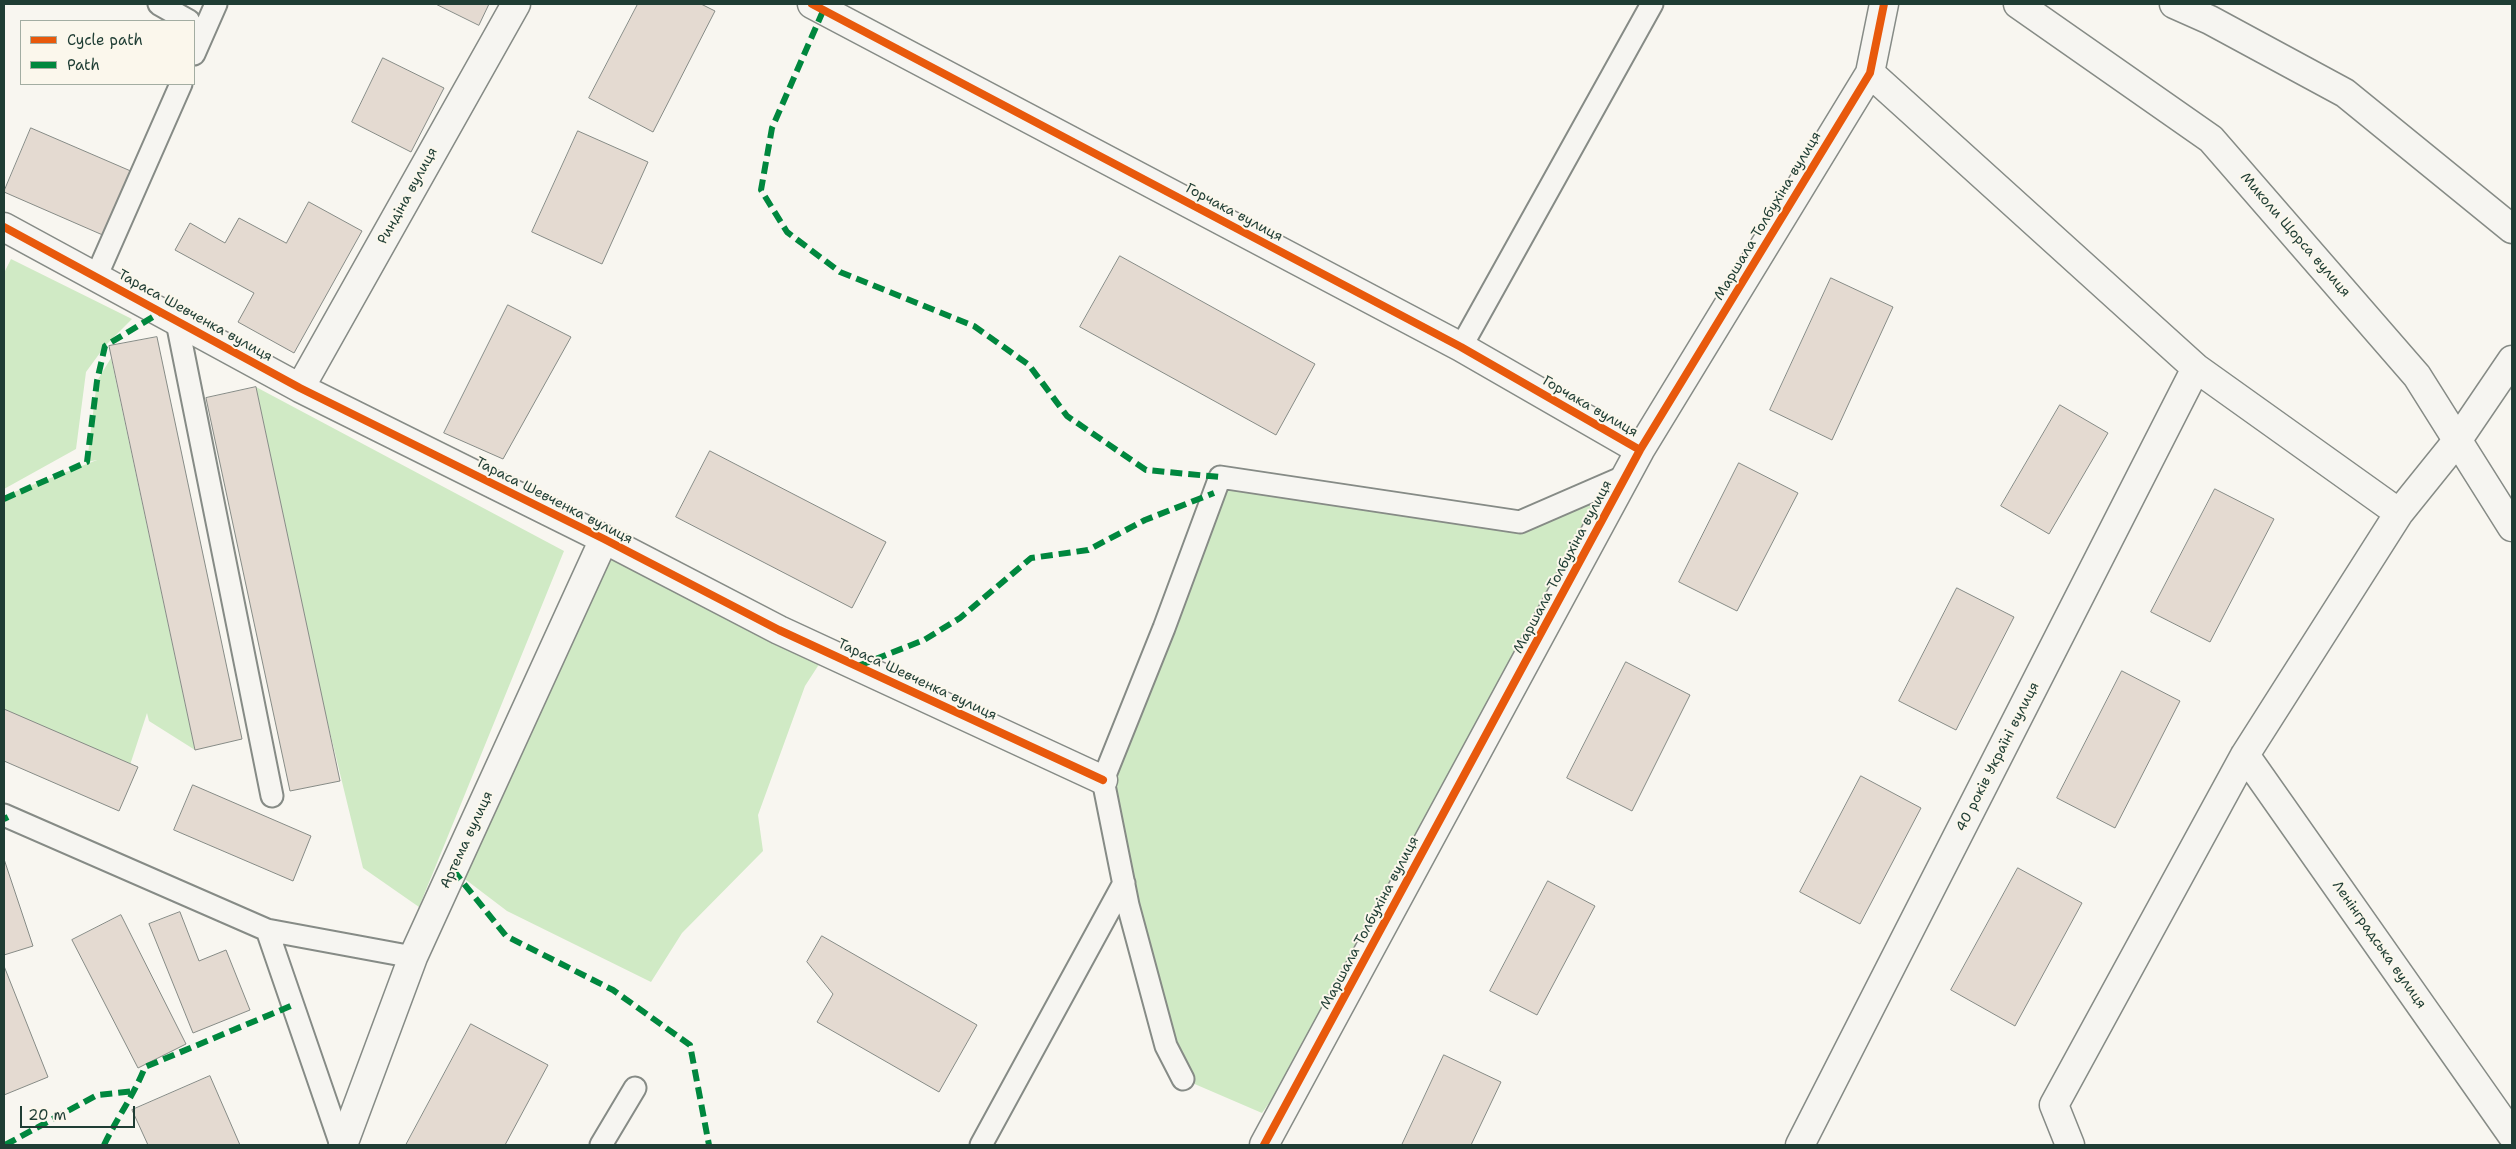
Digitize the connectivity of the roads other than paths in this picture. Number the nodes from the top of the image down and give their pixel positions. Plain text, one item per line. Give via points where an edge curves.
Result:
1 (159, 4) edge
2 (216, 4) edge
3 (516, 4) edge
4 (1652, 4) edge
5 (1884, 4) edge
6 (2018, 4) edge
7 (2174, 4) edge
8 (821, 6) edge
9 (187, 20) edge
10 (199, 27) edge
11 (195, 49) edge
12 (1870, 72) junction
13 (181, 85) edge
14 (2512, 229) edge
15 (6, 232) edge
16 (96, 277) junction
17 (177, 322) junction
18 (1461, 347) junction
19 (2512, 360) edge
20 (2196, 368) junction
21 (300, 388) junction
22 (2457, 441) junction
23 (1640, 450) junction
24 (1626, 476) junction
25 (2399, 513) junction
26 (2512, 527) edge
27 (604, 539) junction
28 (2245, 755) junction
29 (1103, 780) junction
30 (272, 796) dead end
31 (4, 815) edge
32 (1124, 883) junction
33 (268, 930) junction
34 (413, 957) junction
35 (1183, 1079) dead end
36 (635, 1088) dead end
37 (2512, 1135) edge
38 (342, 1145) edge
39 (601, 1145) edge
40 (982, 1145) edge
41 (1264, 1145) edge
42 (1800, 1145) edge
43 (2070, 1145) edge

1 - 9 lane
2 - 10 lane
3 - 21 main road, Риндіна вулиця
4 - 18 lane
5 - 12 main road, Маршала Толбухіна вулиця
6 - 22 main road, Миколи Щорса вулиця via 2211,139 2417,376
7 - 14 main road via 2210,20 2344,93
8 - 18 main road, Горчака вулиця
10 - 11 lane
12 - 20 main road
12 - 23 main road, Маршала Толбухіна вулиця
13 - 16 lane
15 - 16 main road, Тараса Шевченка вулиця
16 - 17 main road, Тараса Шевченка вулиця
17 - 21 main road, Тараса Шевченка вулиця
17 - 30 lane
18 - 23 main road, Горчака вулиця
19 - 22 main road
20 - 25 main road
20 - 42 main road, 40 років Україні вулиця
21 - 27 main road, Тараса Шевченка вулиця
22 - 25 main road
22 - 26 main road, Миколи Щорса вулиця
23 - 24 main road, Маршала Толбухіна вулиця
24 - 29 lane via 1520,522 1220,477
24 - 41 main road, Маршала Толбухіна вулиця
25 - 28 main road
27 - 29 main road, Тараса Шевченка вулиця via 780,630
27 - 34 main road, Артема вулиця
28 - 37 main road, Ленінградська вулиця
28 - 43 main road via 2054,1105
29 - 32 lane
31 - 33 lane
32 - 35 lane via 1166,1046
32 - 40 lane
33 - 34 lane
33 - 38 lane
34 - 38 main road, Артема вулиця
36 - 39 lane

